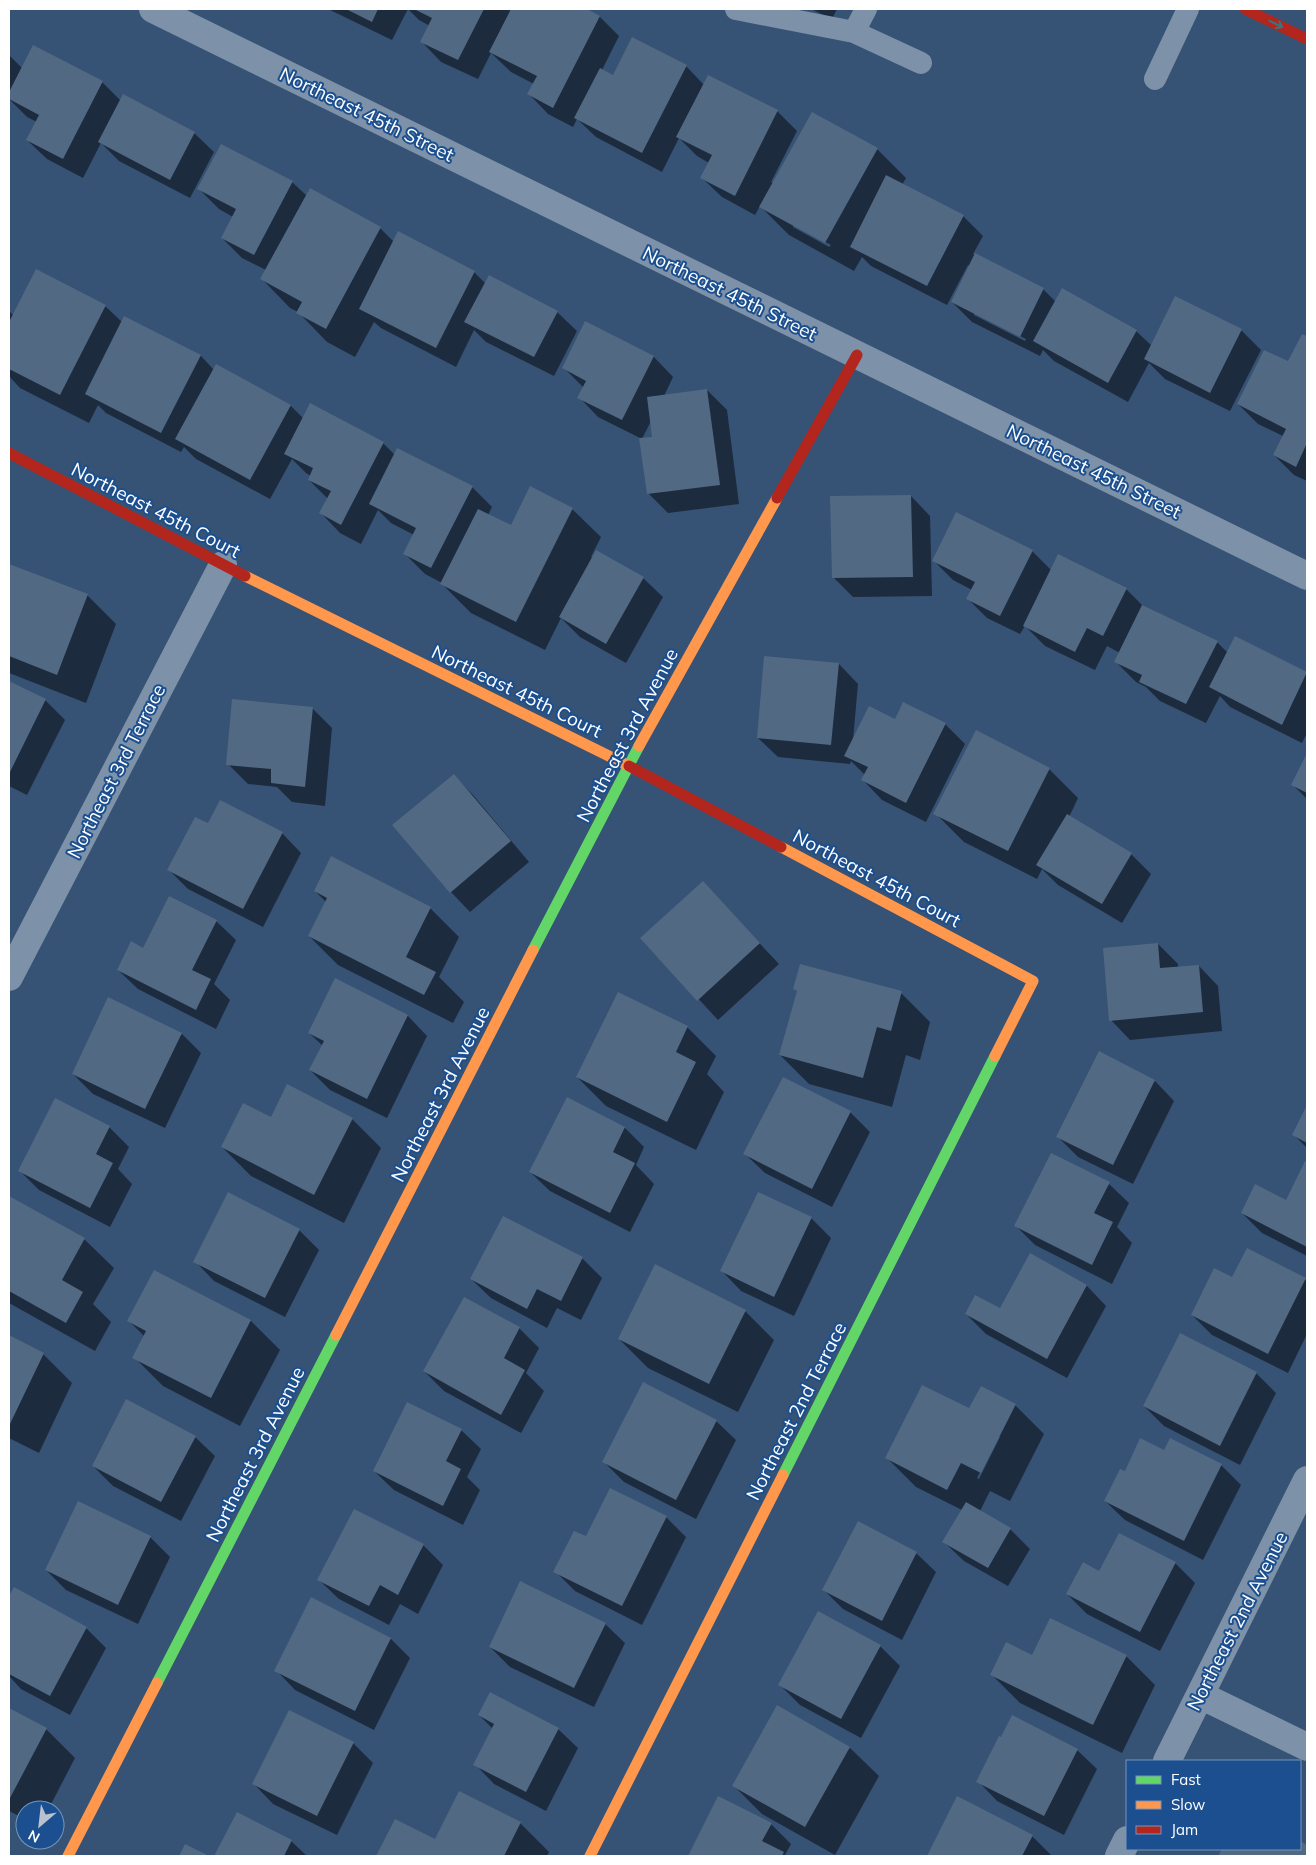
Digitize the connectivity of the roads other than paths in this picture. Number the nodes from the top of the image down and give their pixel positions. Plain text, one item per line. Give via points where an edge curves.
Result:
1 (153, 9) edge
2 (736, 9) edge
3 (866, 9) edge
4 (1188, 9) edge
5 (1245, 9) edge
6 (854, 32) junction
7 (1307, 39) edge
8 (922, 64) dead end
9 (1155, 79) dead end
10 (857, 355) junction
11 (9, 453) edge
12 (222, 565) junction
13 (1307, 576) edge
14 (628, 766) junction
15 (9, 977) edge
16 (1033, 981) joint
17 (1307, 1480) edge
18 (1200, 1695) junction
19 (1307, 1747) edge
20 (1168, 1760) edge
21 (1126, 1842) edge
22 (68, 1856) edge
23 (590, 1856) edge
24 (1119, 1856) edge

1 - 10 street, Northeast 45th Street
2 - 6 lane
3 - 6 lane
4 - 9 lane
5 -> 7 street
6 - 8 lane
10 - 13 street, Northeast 45th Street
10 - 14 street, Northeast 3rd Avenue
11 - 12 street, Northeast 45th Court
12 - 14 street, Northeast 45th Court
12 - 15 street, Northeast 3rd Terrace
14 - 16 street, Northeast 45th Court
14 - 22 street, Northeast 3rd Avenue
16 - 23 street, Northeast 2nd Terrace
17 - 18 street, Northeast 2nd Avenue
18 - 19 street
18 - 20 street, Northeast 2nd Avenue
21 - 24 street

